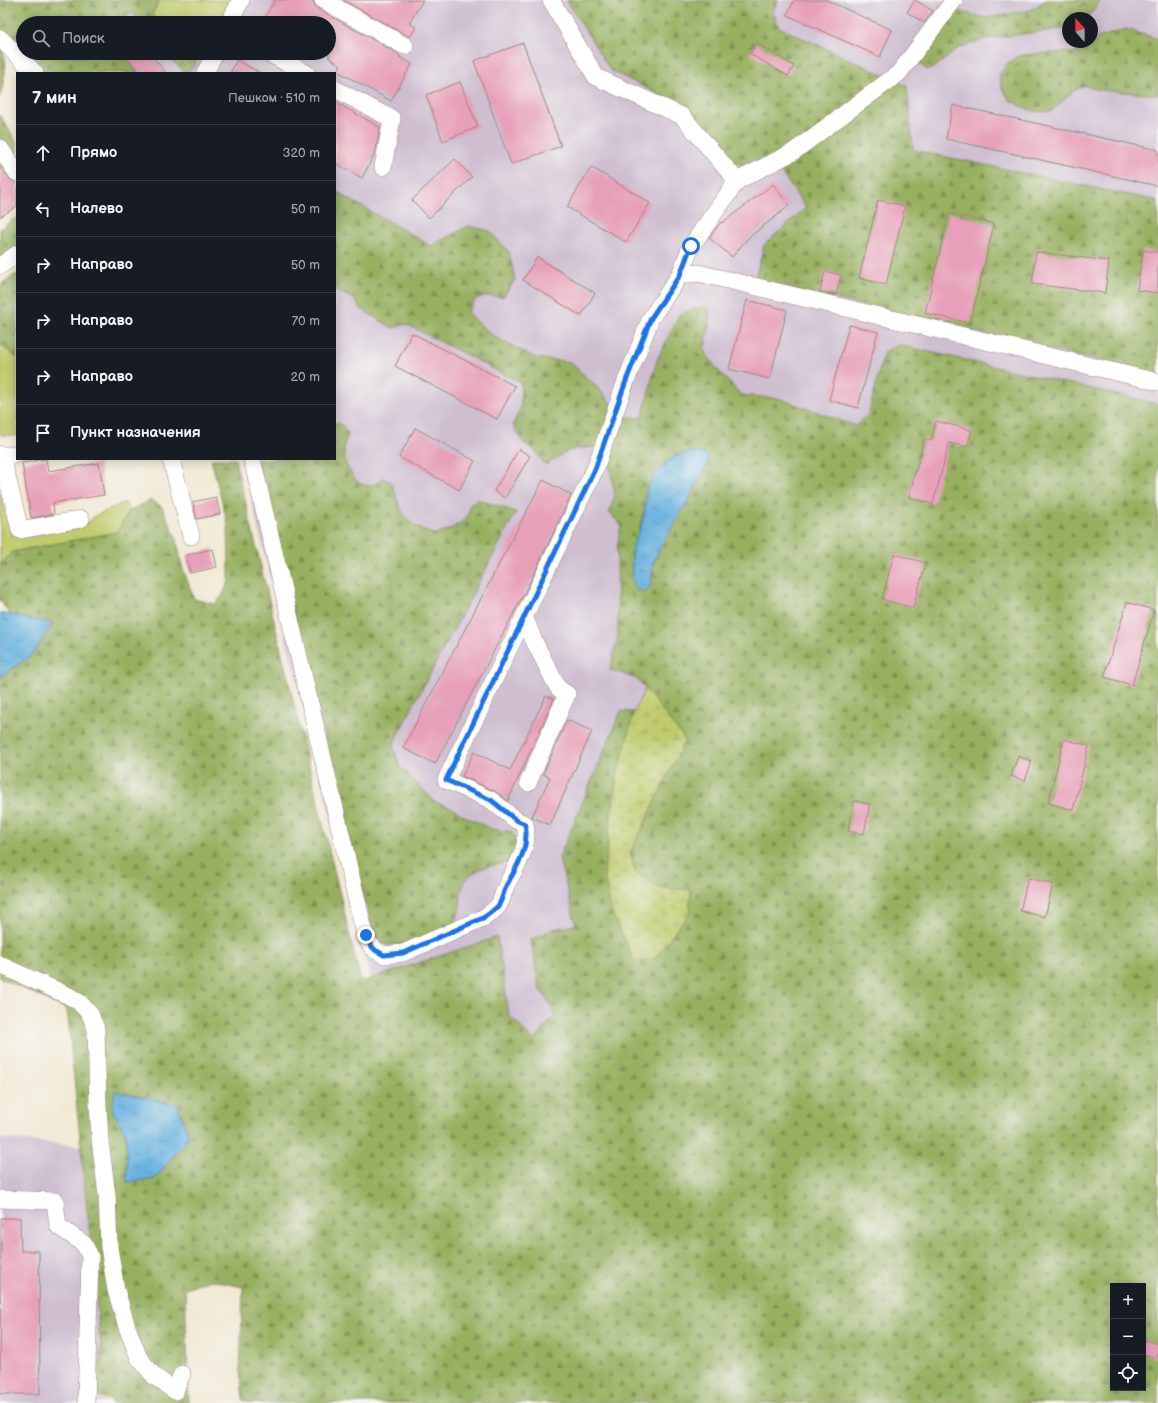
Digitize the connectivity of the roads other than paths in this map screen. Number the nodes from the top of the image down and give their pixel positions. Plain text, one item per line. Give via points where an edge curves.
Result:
1 (241, 0) edge
2 (323, 0) edge
3 (551, 0) edge
4 (954, 0) edge
5 (233, 16) edge
6 (0, 38) edge
7 (405, 46) dead end
8 (16, 54) edge
9 (22, 60) edge
10 (211, 60) edge
11 (281, 60) edge
12 (34, 72) edge
13 (205, 72) edge
14 (304, 72) edge
15 (336, 90) edge
16 (0, 148) edge
17 (383, 167) dead end
18 (16, 172) edge
19 (737, 181) junction
20 (16, 255) edge
21 (0, 266) edge
22 (680, 275) junction
23 (1158, 382) edge
24 (6, 455) edge
25 (171, 460) edge
26 (252, 460) edge
27 (80, 519) dead end
28 (191, 536) dead end
29 (524, 616) junction
30 (528, 782) dead end
31 (0, 965) edge
32 (0, 1199) edge
33 (182, 1374) dead end
34 (86, 1403) edge

1 - 5 street
2 - 7 street
3 - 19 street via 596,78 682,116
4 - 19 street via 900,73 793,152
6 - 8 street
9 - 12 street
10 - 13 street
11 - 14 street
15 - 17 street via 392,119
16 - 18 street
19 - 22 street via 691,246
20 - 21 street
22 - 23 street via 698,273
22 - 29 street via 651,318 595,469
24 - 27 street via 20,530
25 - 28 street
26 - 29 street via 366,935 375,950 384,955 403,953 492,913 499,905 523,853 527,834 525,824 491,800 446,780
29 - 30 street via 558,688 567,694
31 - 33 street via 69,996 90,1014 96,1029 100,1133 107,1195 109,1247 116,1290 139,1358 154,1376 175,1391
32 - 34 street via 55,1201 58,1226 84,1244 90,1256

